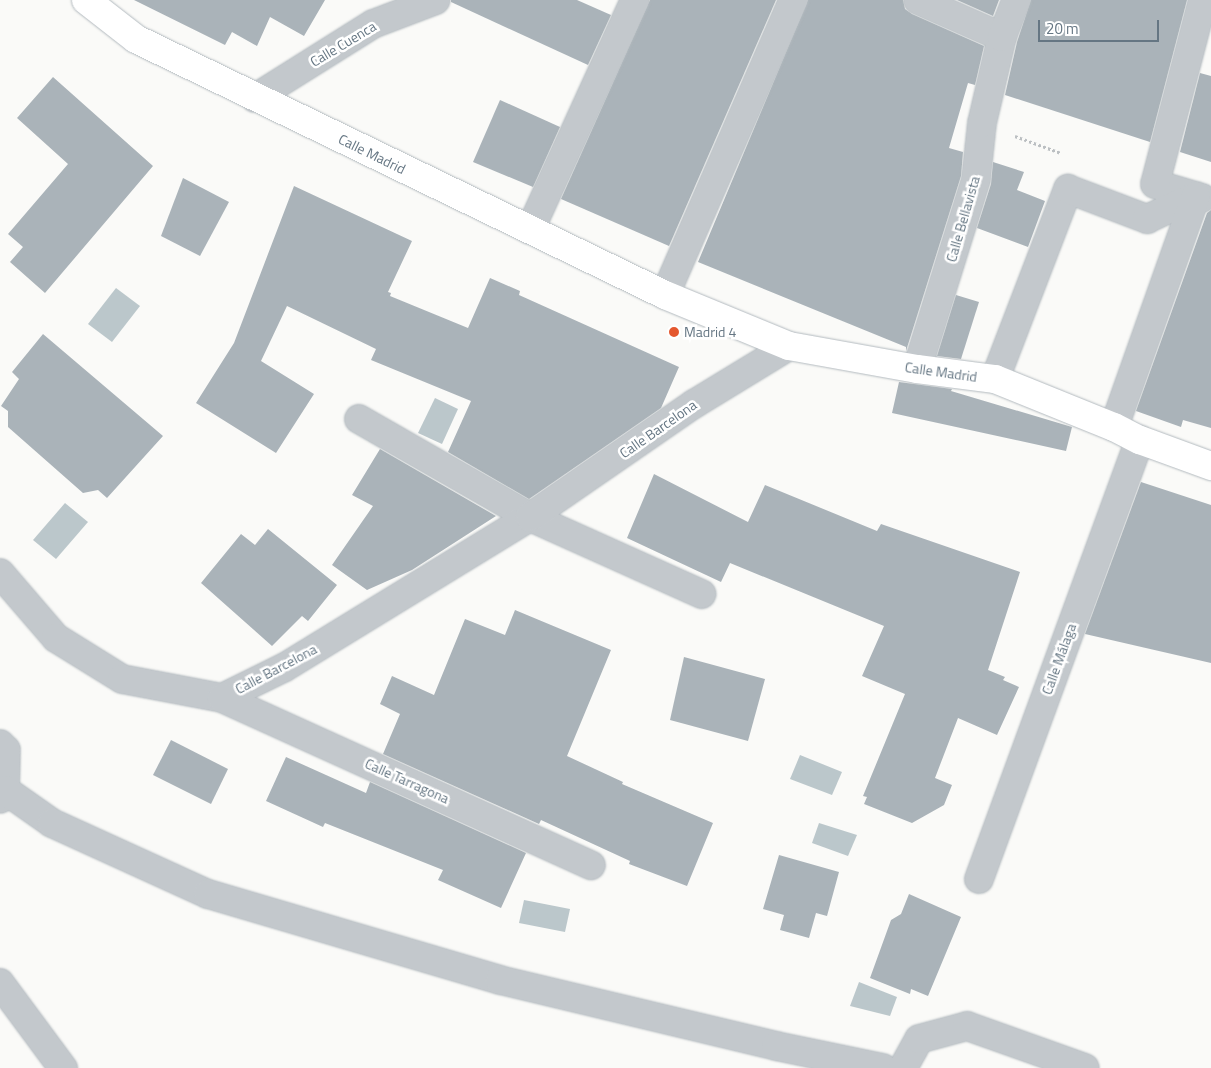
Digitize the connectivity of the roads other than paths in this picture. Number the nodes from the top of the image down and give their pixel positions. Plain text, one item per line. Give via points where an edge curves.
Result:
1 (86, 0) edge
2 (436, 0) edge
3 (635, 0) edge
4 (793, 0) edge
5 (918, 0) edge
6 (1016, 0) edge
7 (1202, 0) edge
8 (1002, 37) junction
9 (255, 98) junction
10 (1203, 198) edge
11 (530, 230) junction
12 (666, 295) junction
13 (789, 346) junction
14 (918, 369) junction
15 (995, 379) junction
16 (359, 419) dead end
17 (1114, 427) junction
18 (1140, 440) junction
19 (1211, 466) edge
20 (530, 517) junction
21 (0, 573) edge
22 (701, 594) dead end
23 (222, 698) junction
24 (0, 744) edge
25 (3, 795) edge
26 (591, 865) dead end
27 (979, 878) dead end
28 (0, 983) edge
29 (63, 1068) edge
30 (883, 1068) edge
31 (903, 1068) edge
32 (1086, 1068) edge

1 - 9 street, Calle Madrid via 136,39
2 - 9 street, Calle Cuenca via 373,24
3 - 11 street
4 - 12 street
5 - 8 street
6 - 8 street, Calle Bellavista
7 - 10 street via 1155,184
8 - 14 street, Calle Bellavista via 982,123 976,179
9 - 11 street, Calle Madrid
10 - 15 street via 1147,220 1068,189
10 - 17 street
11 - 12 street, Calle Madrid
12 - 13 street, Calle Madrid
13 - 14 street, Calle Madrid
13 - 20 street, Calle Barcelona via 694,404
14 - 15 street, Calle Madrid
15 - 17 street, Calle Madrid
16 - 20 street
17 - 18 street, Calle Madrid
18 - 19 street, Calle Madrid
18 - 27 street, Calle Málaga
20 - 22 street
20 - 23 street, Calle Barcelona via 285,667
21 - 23 street, Calle Barcelona via 56,638 122,679
23 - 26 street, Calle Tarragona
24 - 25 street via 6,750
25 - 30 street via 52,823 208,894 500,980 776,1046
28 - 29 street
31 - 32 street via 920,1039 967,1026

